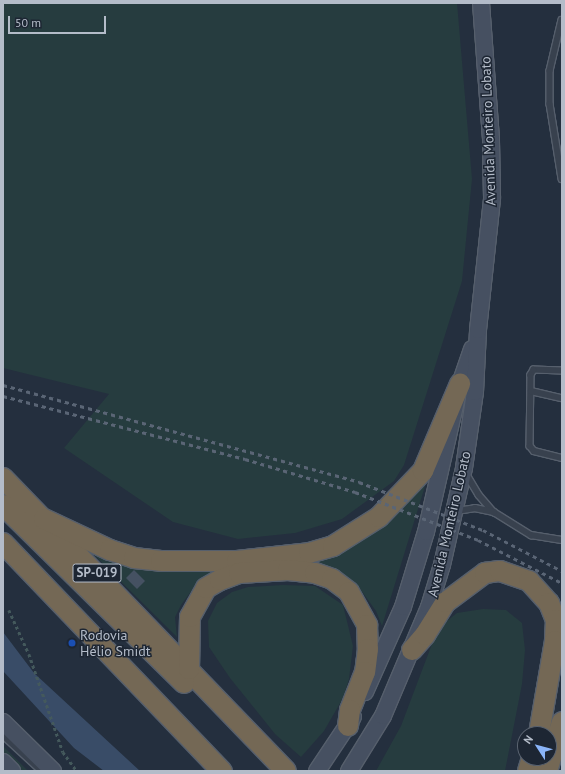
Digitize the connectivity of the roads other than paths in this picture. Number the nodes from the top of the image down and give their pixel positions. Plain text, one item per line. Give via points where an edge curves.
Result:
1 (481, 3) edge
2 (562, 20) edge
3 (562, 179) edge
4 (478, 330) junction
5 (562, 371) edge
6 (460, 384) junction
7 (531, 391) junction
8 (562, 398) edge
9 (562, 458) edge
10 (464, 468) junction
11 (3, 478) edge
12 (3, 505) edge
13 (455, 511) junction
14 (494, 512) junction
15 (44, 519) junction
16 (562, 540) edge
17 (3, 543) edge
18 (412, 650) junction
19 (562, 668) edge
20 (189, 669) junction
21 (3, 722) edge
22 (562, 722) edge
23 (348, 726) junction
24 (540, 726) edge
25 (542, 726) edge
26 (3, 736) edge
27 (3, 762) edge
28 (351, 769) edge
29 (12, 771) edge
30 (42, 771) edge
31 (53, 771) edge
32 (222, 771) edge
33 (272, 771) edge
34 (286, 771) edge
35 (317, 771) edge
36 (546, 771) edge

1 - 4 main road, Avenida Monteiro Lobato via 491,139 492,198
2 - 3 lane via 550,71 550,104
4 - 6 main road, Avenida Monteiro Lobato
4 - 10 main road, Avenida Monteiro Lobato via 475,392
5 - 7 lane via 534,370 531,375
6 - 15 highway via 423,471 379,517 333,546 309,553 237,561 161,561 134,558 110,550
6 - 23 main road, Avenida Monteiro Lobato via 426,532 403,607 379,664
7 - 8 lane
7 - 9 lane via 530,446 534,451
10 - 13 main road, Avenida Monteiro Lobato
10 - 14 lane via 479,495
11 - 15 highway, SP-019
12 - 33 highway, SP-019
13 - 14 lane via 475,508
13 - 18 main road, Avenida Monteiro Lobato via 442,565
14 - 16 lane via 531,535
15 - 20 highway, SP-019
17 - 32 highway, SP-019
18 - 24 highway via 446,602 485,573 500,571 529,581 549,603 556,620
18 - 28 main road, Avenida Monteiro Lobato via 383,716
19 - 25 highway
20 - 23 highway via 190,617 206,588 239,573 288,570 315,573 332,579 349,592 367,626 365,672 350,710
20 - 34 highway, SP-019
21 - 31 main road
22 - 36 highway
23 - 35 main road, Avenida Monteiro Lobato
26 - 30 lane
27 - 29 main road

